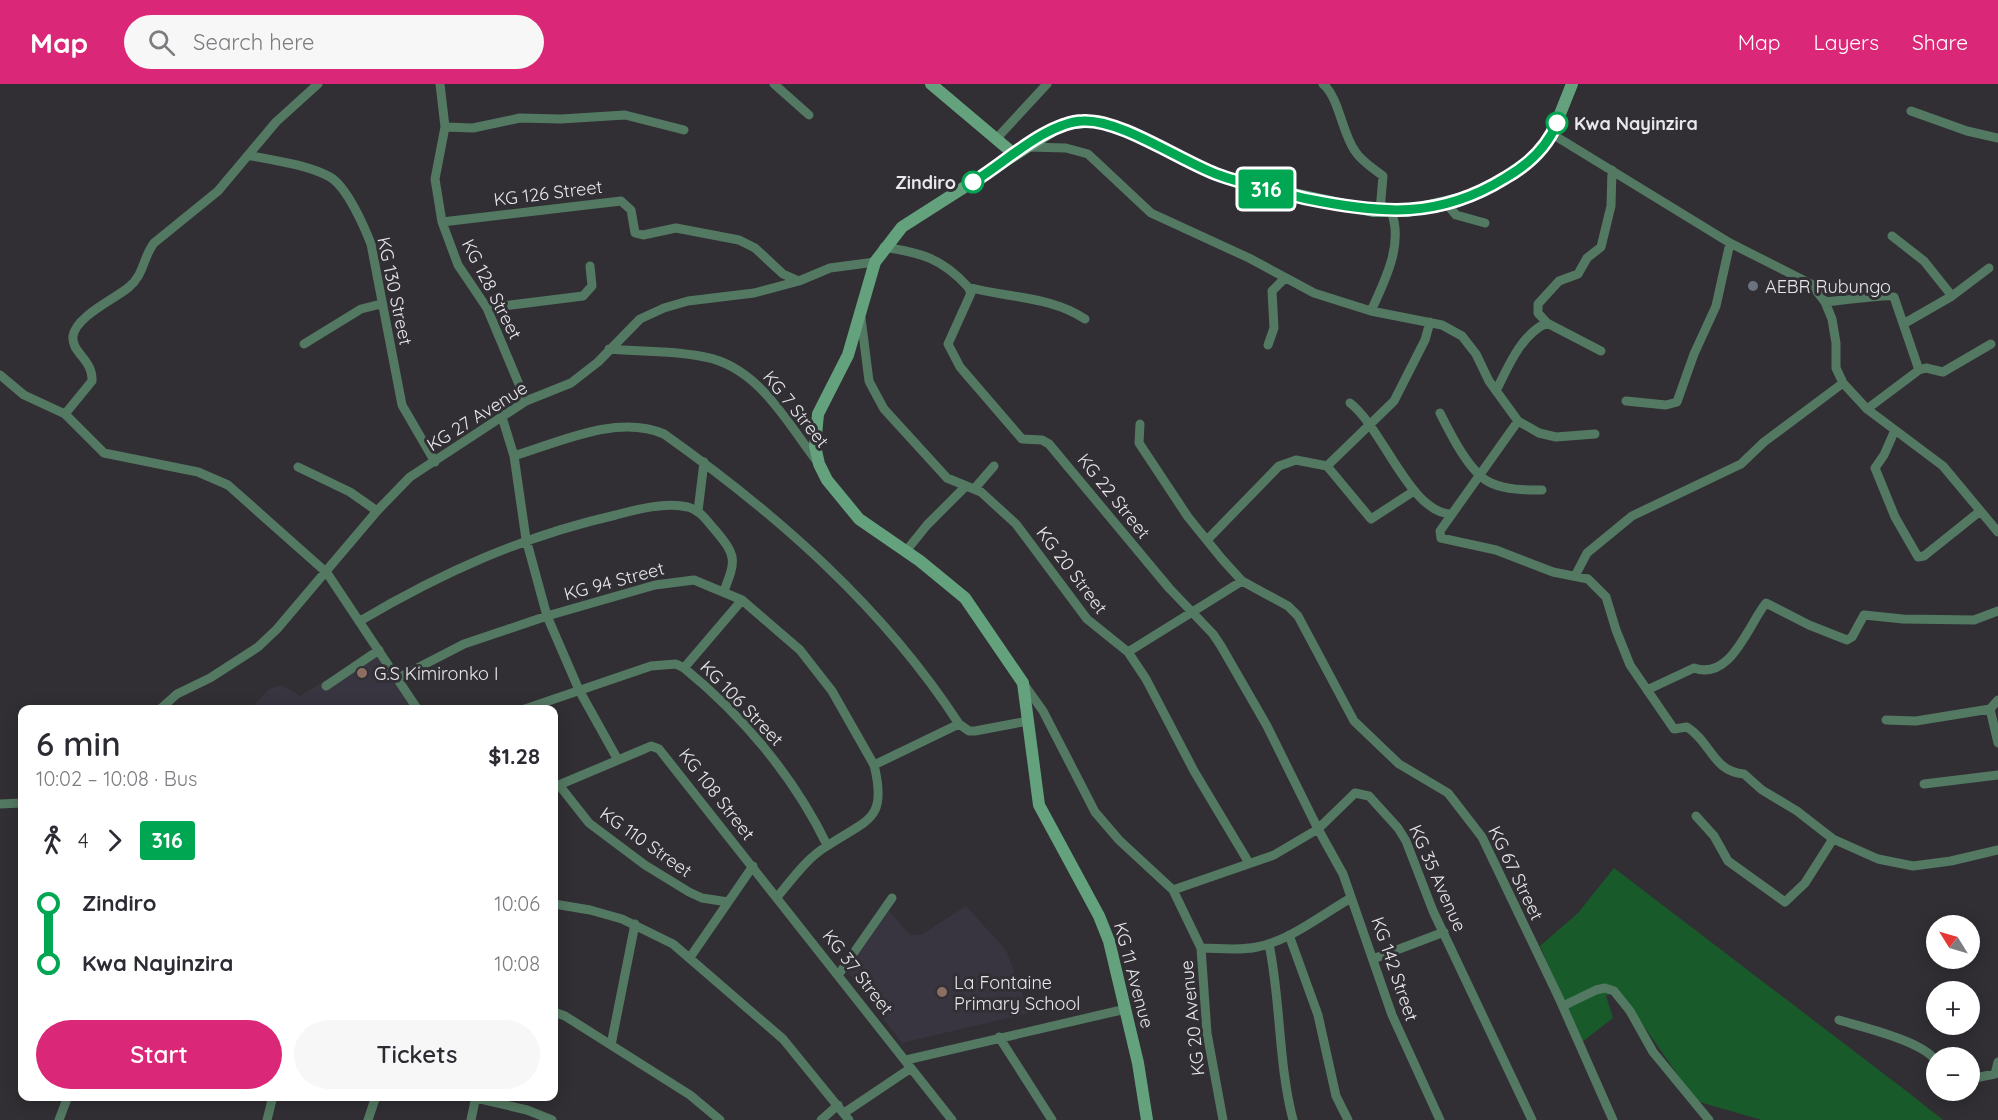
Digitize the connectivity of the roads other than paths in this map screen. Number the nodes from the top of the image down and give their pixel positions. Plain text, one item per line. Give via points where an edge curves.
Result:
1 (318, 84) edge
2 (440, 84) edge
3 (774, 84) edge
4 (932, 84) edge
5 (1047, 84) edge
6 (1323, 84) edge
7 (1567, 84) edge
8 (1572, 84) edge
9 (1562, 110) junction
10 (1911, 111) dead end
11 (809, 115) dead end
12 (445, 127) junction
13 (684, 130) dead end
14 (1552, 134) junction
15 (997, 138) junction
16 (1998, 138) edge
17 (1026, 147) junction
18 (1014, 154) junction
19 (248, 155) junction
20 (1612, 170) junction
21 (1446, 203) junction
22 (1386, 211) junction
23 (442, 222) junction
24 (1485, 223) dead end
25 (1892, 236) dead end
26 (1730, 243) junction
27 (884, 247) junction
28 (875, 262) junction
29 (590, 266) dead end
30 (1989, 268) dead end
31 (1284, 279) junction
32 (799, 280) junction
33 (968, 287) junction
34 (1952, 297) junction
35 (1825, 302) junction
36 (381, 304) junction
37 (487, 308) junction
38 (1371, 311) junction
39 (861, 318) junction
40 (1085, 319) dead end
41 (1430, 322) junction
42 (1547, 323) junction
43 (1905, 323) junction
44 (1991, 344) dead end
45 (304, 345) dead end
46 (1268, 345) dead end
47 (609, 348) junction
48 (1601, 351) dead end
49 (1919, 370) junction
50 (0, 375) edge
51 (1843, 383) junction
52 (1496, 391) junction
53 (526, 401) junction
54 (1626, 401) dead end
55 (1350, 403) dead end
56 (1868, 409) junction
57 (1440, 413) dead end
58 (65, 414) junction
59 (502, 417) junction
60 (1518, 421) junction
61 (1369, 423) junction
62 (1140, 424) dead end
63 (1895, 430) junction
64 (1595, 434) dead end
65 (514, 456) junction
66 (435, 462) junction
67 (704, 462) junction
68 (819, 464) junction
69 (994, 466) dead end
70 (1328, 466) junction
71 (298, 467) dead end
72 (1478, 474) junction
73 (970, 487) junction
74 (1414, 490) junction
75 (1542, 490) dead end
76 (376, 511) junction
77 (698, 511) junction
78 (1979, 512) junction
79 (1452, 514) junction
80 (1998, 532) edge
81 (526, 539) junction
82 (1208, 539) junction
83 (906, 551) junction
84 (327, 573) junction
85 (1575, 576) junction
86 (1242, 581) junction
87 (724, 591) junction
88 (742, 600) junction
89 (1998, 611) edge
90 (1194, 613) junction
91 (547, 616) junction
92 (360, 621) junction
93 (379, 650) junction
94 (1128, 652) junction
95 (684, 668) junction
96 (398, 678) junction
97 (1023, 683) junction
98 (326, 686) dead end
99 (579, 690) junction
100 (1647, 690) junction
101 (1998, 700) edge
102 (165, 705) edge
103 (415, 705) edge
104 (536, 705) edge
105 (1990, 709) junction
106 (1886, 720) dead end
107 (1028, 721) junction
108 (959, 724) junction
109 (1998, 743) edge
110 (618, 760) junction
111 (874, 765) junction
112 (1998, 775) edge
113 (1924, 784) dead end
114 (558, 785) edge
115 (558, 788) edge
116 (0, 799) edge
117 (5, 804) edge
118 (1696, 816) dead end
119 (1317, 830) junction
120 (1833, 839) junction
121 (827, 845) junction
122 (1998, 850) edge
123 (1249, 863) junction
124 (753, 866) junction
125 (1173, 890) junction
126 (778, 896) junction
127 (892, 898) dead end
128 (1351, 898) junction
129 (728, 902) junction
130 (558, 905) edge
131 (635, 924) junction
132 (1444, 932) junction
133 (1289, 935) junction
134 (1269, 944) junction
135 (1201, 948) junction
136 (690, 956) junction
137 (1373, 959) junction
138 (839, 974) junction
139 (1563, 1006) junction
140 (1126, 1009) junction
141 (558, 1013) edge
142 (1839, 1020) dead end
143 (999, 1037) junction
144 (611, 1044) junction
145 (1926, 1052) edge
146 (1998, 1062) edge
147 (909, 1064) junction
148 (1980, 1078) edge
149 (66, 1101) edge
150 (272, 1101) edge
151 (374, 1101) edge
152 (475, 1101) edge
153 (492, 1101) edge
154 (844, 1113) edge
155 (1531, 1117) edge
156 (59, 1120) edge
157 (267, 1120) edge
158 (368, 1120) edge
159 (471, 1120) edge
160 (552, 1120) edge
161 (720, 1120) edge
162 (821, 1120) edge
163 (952, 1120) edge
164 (1052, 1120) edge
165 (1147, 1120) edge
166 (1222, 1120) edge
167 (1293, 1120) edge
168 (1348, 1120) edge
169 (1440, 1120) edge
170 (1519, 1120) edge
171 (1613, 1120) edge
172 (1709, 1120) edge

1 - 19 street via 276,122
2 - 12 street, KG 128 Street
3 - 11 street
4 - 15 main road
5 - 15 street
6 - 22 street via 1356,153 1383,176
7 - 9 main road
8 - 9 main road
9 - 14 main road
10 - 16 street
12 - 13 street via 473,128 520,118 561,119 601,114 645,118
12 - 23 street, KG 128 Street via 435,179
14 - 20 street
14 - 21 main road via 1534,157 1512,174
15 - 18 main road
17 - 18 main road
17 - 22 main road via 1063,124 1098,121 1217,175 1291,195
17 - 31 street via 1066,148 1088,154 1151,213 1249,258
18 - 27 main road via 902,227
19 - 36 street, KG 130 Street via 316,171 337,183 363,223 371,244
19 - 58 street via 218,191 154,243 133,284 79,323 74,344 87,360 92,381
20 - 26 street
20 - 42 street via 1611,206 1603,244 1587,258 1578,274 1559,281 1538,304 1538,313
21 - 22 main road
21 - 24 street via 1456,215
22 - 38 street via 1397,228 1396,244
23 - 32 street, KG 126 Street via 621,201 632,210 635,233 676,228 739,240 783,274
23 - 37 street, KG 128 Street via 458,266
25 - 34 street via 1924,261
26 - 35 street via 1796,274 1811,284
26 - 54 street via 1711,320 1677,402 1666,405
27 - 28 main road
27 - 33 street via 917,252 940,261
28 - 32 street, KG 27 Avenue via 830,268
28 - 39 main road
29 - 37 street via 592,286 583,296
30 - 34 street
31 - 38 street
31 - 46 street via 1272,291 1274,328
32 - 47 street, KG 27 Avenue via 754,293 664,308 640,320
33 - 40 street via 1047,302 1070,309
33 - 90 street, KG 22 Street via 969,302 948,344 960,367 1022,439 1049,444
34 - 43 street
35 - 43 street via 1891,294
35 - 51 street via 1832,318 1836,368
36 - 45 street via 361,309
36 - 66 street, KG 130 Street via 402,405
37 - 53 street, KG 128 Street
38 - 41 street
39 - 68 main road via 848,355 818,414 814,446
39 - 73 street, KG 20 Street via 869,381 884,409 947,478
41 - 52 street via 1462,336
41 - 61 street via 1401,391
42 - 48 street
42 - 52 street via 1524,341
43 - 49 street
44 - 49 street via 1943,372
47 - 53 street, KG 27 Avenue via 571,383
47 - 68 street, KG 7 Street via 699,356 734,367 759,386
49 - 56 street
50 - 58 street via 24,395
51 - 56 street
51 - 85 street via 1741,464 1632,516 1587,553
52 - 60 street
53 - 59 street, KG 27 Avenue
55 - 61 street
56 - 63 street
57 - 72 street
58 - 84 street via 104,453 198,472 228,485
59 - 65 street
59 - 66 street, KG 27 Avenue
60 - 64 street via 1556,437
60 - 72 street
61 - 70 street
61 - 74 street
62 - 82 street, KG 67 Street via 1139,443 1188,517
63 - 78 street via 1943,466
63 - 78 street via 1875,468 1895,517 1918,557
65 - 67 street via 630,426 664,434
65 - 81 street
66 - 76 street, KG 27 Avenue via 402,484
67 - 77 street
67 - 108 street via 765,510 875,612
68 - 83 main road via 859,519
69 - 73 street
70 - 74 street via 1371,519
70 - 82 street via 1296,460 1279,466
71 - 76 street via 350,492
72 - 75 street via 1502,487
72 - 79 street
73 - 83 street via 927,525
73 - 94 street, KG 20 Street via 988,497 1022,531 1087,619
74 - 79 street via 1430,508
76 - 84 street, KG 27 Avenue
77 - 81 street via 676,506 630,511
77 - 87 street via 734,558
78 - 80 street
79 - 85 street via 1440,531 1441,538 1488,548
81 - 91 street
81 - 92 street via 449,571
82 - 86 street, KG 67 Street
83 - 97 main road via 965,598
84 - 92 street
84 - 102 street, KG 27 Avenue via 258,647
85 - 100 street via 1588,579 1606,597 1623,650
86 - 90 street
86 - 139 street, KG 67 Street via 1288,606 1298,616 1360,729 1400,764 1448,793 1474,825
87 - 88 street, KG 94 Street
87 - 91 street, KG 94 Street via 683,580
88 - 95 street
88 - 111 street, KG 94 Street via 800,650 820,673
89 - 100 street via 1974,620 1864,615 1847,640 1766,603 1736,650 1718,666 1706,673 1692,669
90 - 94 street
90 - 119 street, KG 22 Street via 1221,646 1267,726
91 - 96 street, KG 94 Street via 464,644
91 - 99 street
92 - 93 street
93 - 96 street
93 - 98 street
94 - 123 street, KG 20 Street
95 - 99 street, KG 106 Street via 676,664 651,666
95 - 121 street, KG 106 Street via 788,777 807,804
96 - 103 street
97 - 107 main road, KG 11 Avenue
97 - 125 street, KG 20 Avenue via 1043,711 1095,812
99 - 104 street, KG 106 Street
99 - 110 street
100 - 120 street via 1674,729 1687,727 1695,733 1723,770 1744,774
101 - 105 street
105 - 106 street via 1916,721
105 - 109 street
107 - 108 street via 975,731
107 - 140 main road, KG 11 Avenue via 1036,795 1044,818 1099,916 1115,959
108 - 111 street
110 - 114 street, KG 108 Street
110 - 124 street, KG 108 Street via 656,746
111 - 121 street, KG 94 Street via 880,795 872,816
112 - 113 street
115 - 129 street, KG 110 Street via 589,823 630,854 689,892
116 - 117 street
118 - 120 street via 1714,836 1728,861 1785,902 1817,867
119 - 123 street, KG 35 Avenue via 1275,855
119 - 128 street, KG 142 Street
119 - 132 street, KG 35 Avenue via 1355,793 1369,796 1406,841
120 - 122 street via 1878,859 1905,865 1951,861
121 - 126 street, KG 94 Street
123 - 125 street, KG 35 Avenue
124 - 126 street, KG 37 Street
124 - 129 street
125 - 135 street, KG 20 Avenue
126 - 138 street, KG 37 Street
127 - 138 street
128 - 133 street
128 - 137 street, KG 142 Street
129 - 136 street
130 - 131 street
131 - 136 street
131 - 144 street
132 - 137 street
132 - 155 street, KG 35 Avenue
133 - 134 street
133 - 168 street via 1318,1015 1336,1096
134 - 135 street
134 - 167 street via 1277,992 1282,1070
135 - 166 street, KG 20 Avenue via 1206,1033
136 - 154 street via 783,1039
137 - 169 street, KG 142 Street via 1396,1025
138 - 147 street, KG 37 Street
139 - 171 street, KG 67 Street
139 - 172 street via 1596,990 1614,991 1653,1052
140 - 143 street
140 - 165 main road, KG 11 Avenue
141 - 144 street
142 - 145 street
143 - 147 street
143 - 164 street
144 - 161 street via 690,1095
146 - 148 street via 1995,1074
147 - 154 street
147 - 163 street, KG 37 Street
149 - 156 street
150 - 157 street
151 - 158 street
152 - 159 street
153 - 160 street
154 - 162 street
155 - 170 street

